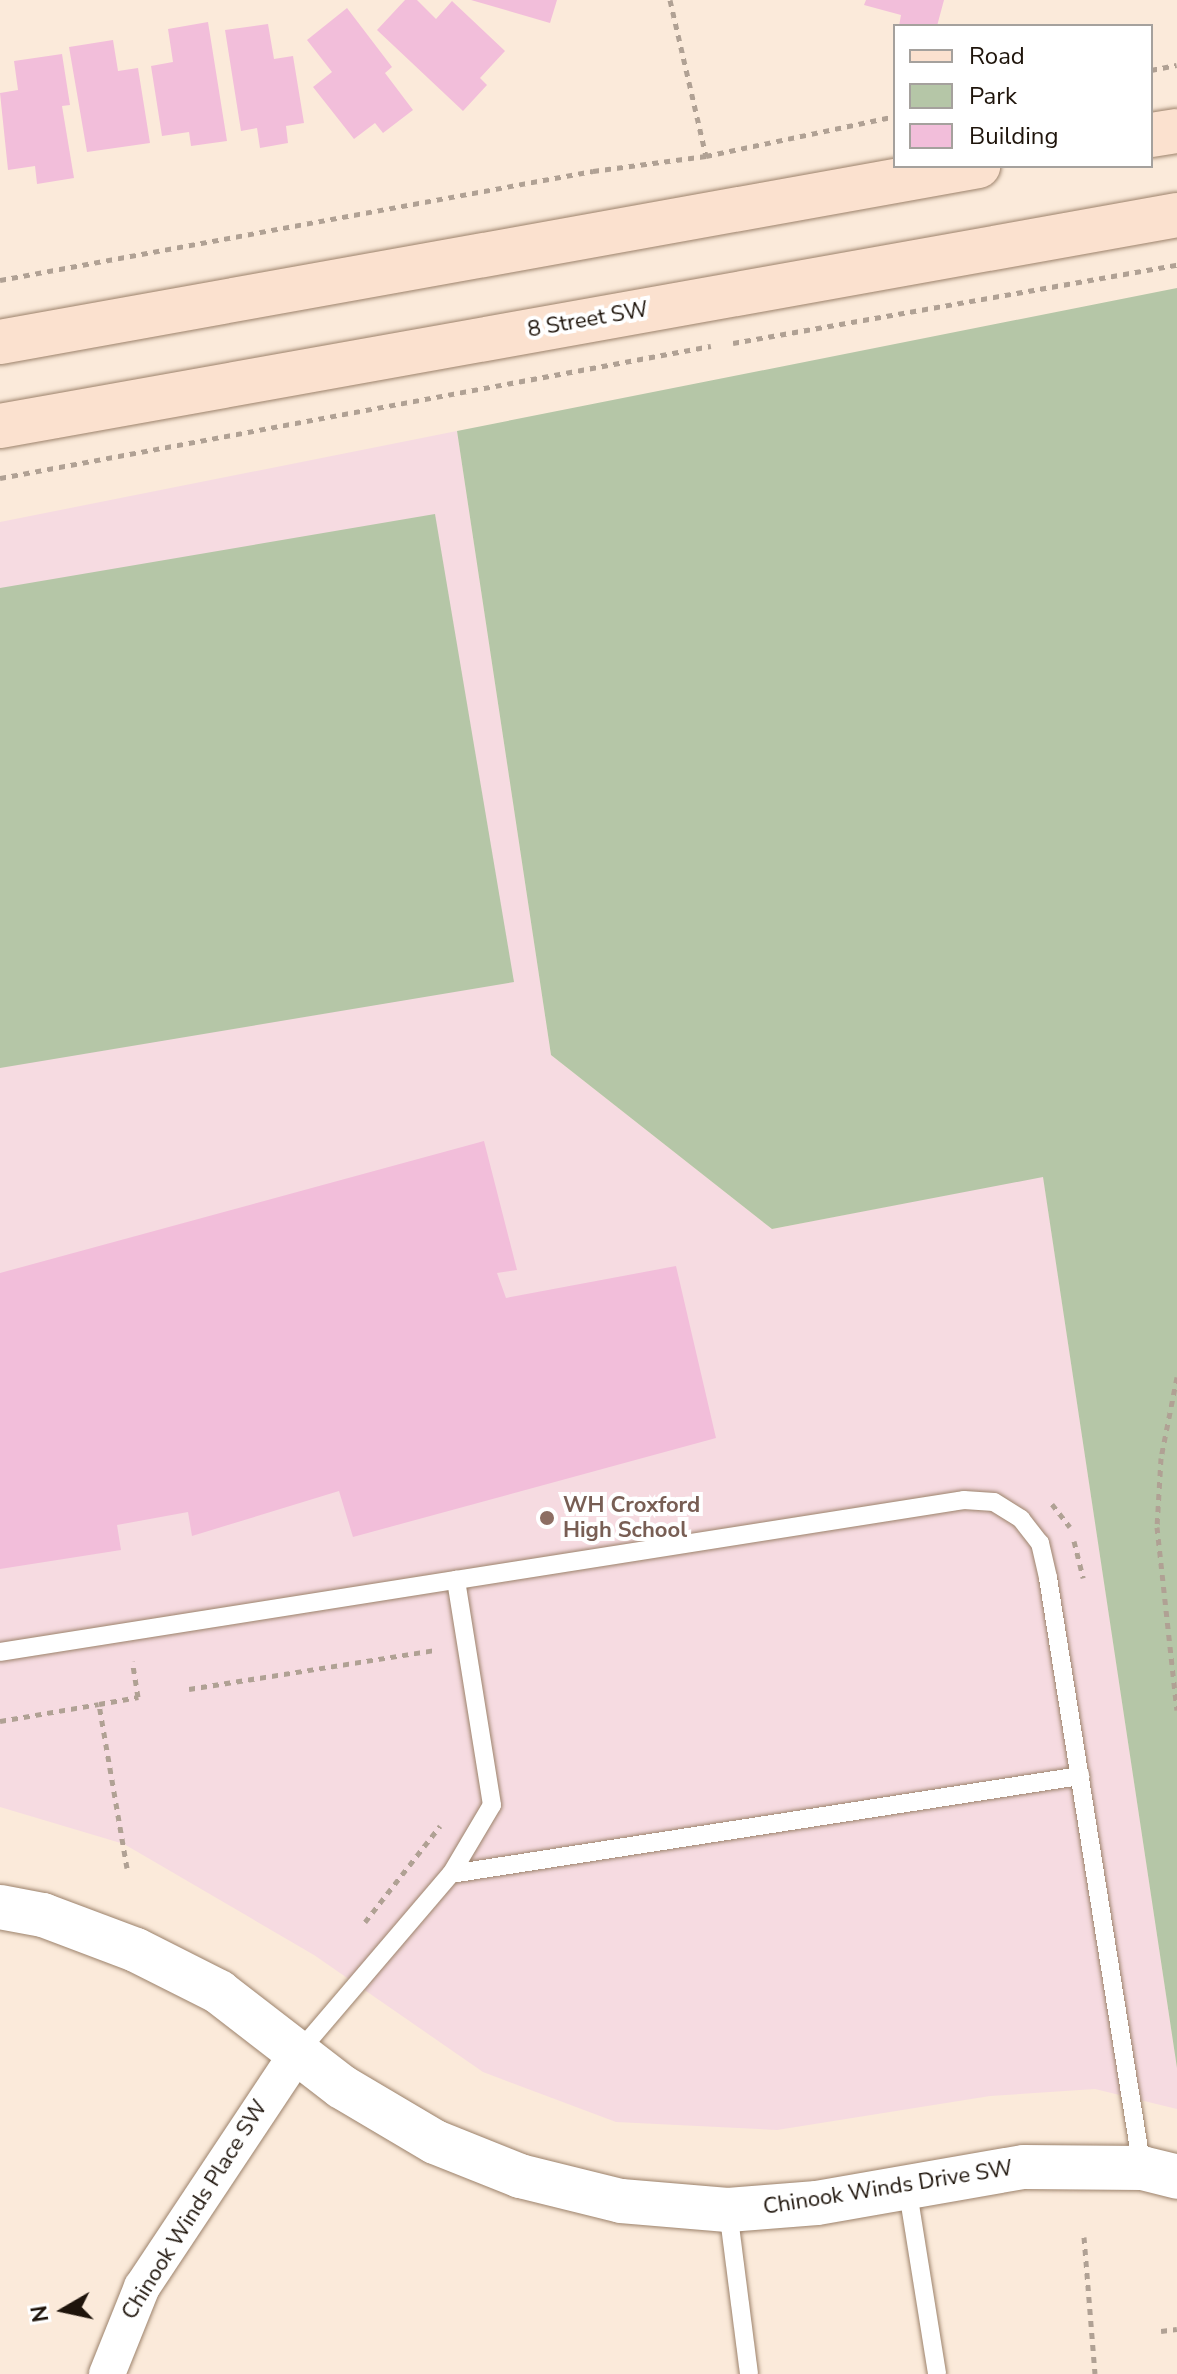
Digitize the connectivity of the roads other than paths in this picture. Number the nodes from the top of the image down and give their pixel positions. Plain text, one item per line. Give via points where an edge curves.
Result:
1 (1177, 131) edge
2 (1153, 135) edge
3 (967, 168) edge
4 (1177, 215) edge
5 (0, 342) edge
6 (0, 426) edge
7 (456, 1580) junction
8 (0, 1652) edge
9 (1080, 1776) junction
10 (451, 1874) junction
11 (0, 1907) edge
12 (297, 2054) junction
13 (1160, 2172) edge
14 (907, 2186) junction
15 (728, 2210) junction
16 (107, 2374) edge
17 (749, 2374) edge
18 (937, 2374) edge

1 - 2 main road
3 - 5 main road
4 - 6 main road, 8 Street SW
7 - 8 lane
7 - 9 lane via 964,1500 994,1502 1021,1519 1040,1543
7 - 10 lane via 492,1805
9 - 10 lane
9 - 13 lane
10 - 12 lane
11 - 12 street, Chinook Winds Drive SW via 43,1915 136,1950 219,1992
12 - 15 street, Chinook Winds Drive SW via 435,2142 520,2176 621,2201
12 - 16 street, Chinook Winds Place SW via 142,2287
13 - 14 street, Chinook Winds Drive SW via 1024,2167
14 - 15 street, Chinook Winds Drive SW via 817,2203
14 - 18 lane
15 - 17 lane

